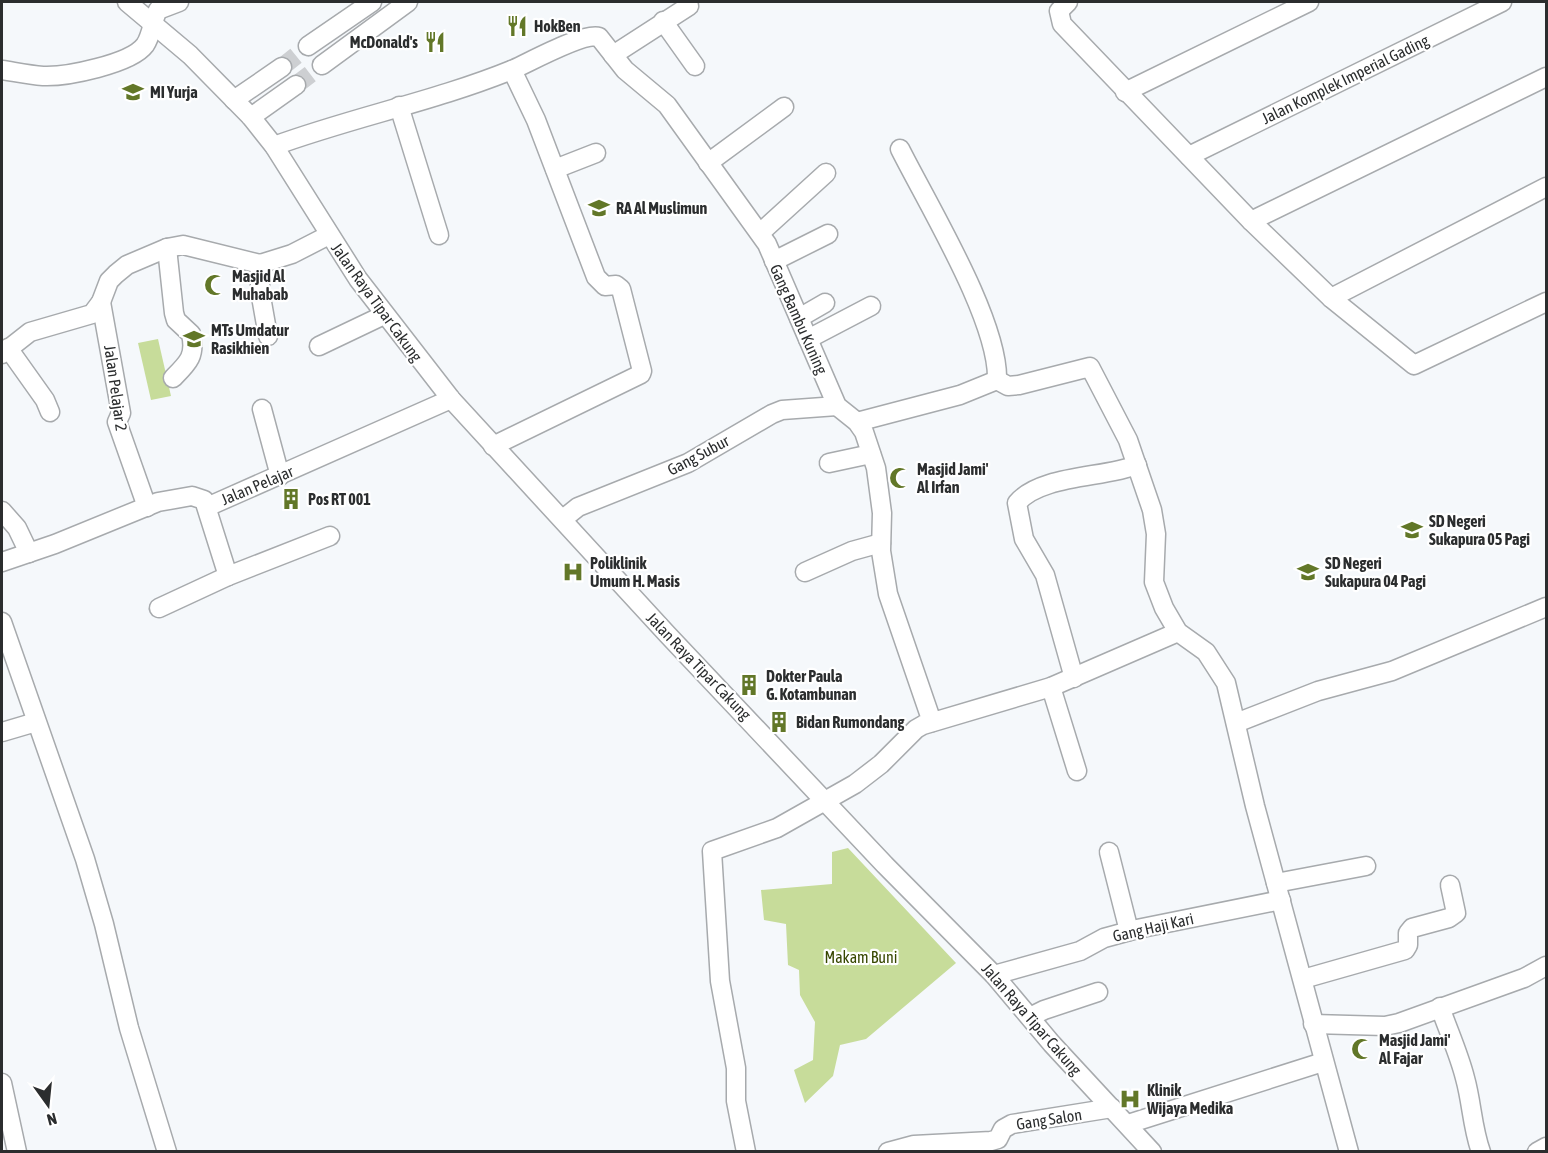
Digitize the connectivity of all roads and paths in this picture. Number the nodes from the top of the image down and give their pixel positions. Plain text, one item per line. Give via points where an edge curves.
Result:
1 (127, 2) edge
2 (179, 2) edge
3 (373, 2) edge
4 (408, 2) edge
5 (1068, 2) edge
6 (1309, 2) edge
7 (1502, 2) edge
8 (689, 6) dead end
9 (386, 18) junction
10 (663, 21) junction
11 (153, 23) junction
12 (308, 46) tunnel mouth
13 (613, 55) junction
14 (322, 65) tunnel mouth
15 (695, 66) dead end
16 (282, 67) tunnel mouth
17 (2, 70) edge
18 (512, 70) junction
19 (1546, 77) edge
20 (296, 85) tunnel mouth
21 (1125, 92) junction
22 (234, 100) junction
23 (399, 106) junction
24 (784, 107) dead end
25 (251, 117) junction
26 (274, 146) junction
27 (900, 149) dead end
28 (596, 153) dead end
29 (1189, 156) junction
30 (708, 163) junction
31 (555, 169) junction
32 (826, 173) dead end
33 (1546, 187) edge
34 (1251, 221) junction
35 (760, 233) junction
36 (828, 234) dead end
37 (329, 235) junction
38 (439, 235) dead end
39 (167, 248) junction
40 (774, 261) junction
41 (260, 264) junction
42 (1331, 298) junction
43 (101, 302) junction
44 (1546, 302) edge
45 (825, 303) dead end
46 (871, 306) dead end
47 (384, 315) junction
48 (799, 318) junction
49 (268, 336) dead end
50 (808, 339) junction
51 (319, 346) dead end
52 (5, 351) edge
53 (173, 378) dead end
54 (997, 380) junction
55 (451, 399) junction
56 (837, 406) junction
57 (262, 409) dead end
58 (50, 412) dead end
59 (857, 422) junction
60 (493, 446) junction
61 (871, 454) junction
62 (829, 463) dead end
63 (1137, 465) junction
64 (280, 476) junction
65 (147, 507) junction
66 (207, 507) junction
67 (2, 511) edge
68 (562, 519) junction
69 (330, 536) dead end
70 (881, 543) junction
71 (29, 553) junction
72 (2, 561) edge
73 (805, 572) dead end
74 (228, 576) junction
75 (1546, 607) edge
76 (159, 608) dead end
77 (2, 622) edge
78 (1178, 632) junction
79 (7, 654) edge
80 (1074, 678) junction
81 (1051, 687) junction
82 (36, 722) junction
83 (932, 722) junction
84 (1236, 723) junction
85 (2, 732) edge
86 (1077, 771) dead end
87 (825, 801) junction
88 (1109, 852) dead end
89 (1366, 866) dead end
90 (1450, 885) dead end
91 (1278, 891) junction
92 (1129, 931) junction
93 (1546, 966) edge
94 (994, 975) junction
95 (1303, 979) junction
96 (1098, 992) dead end
97 (1440, 1007) junction
98 (1030, 1017) junction
99 (1313, 1024) junction
100 (1323, 1062) junction
101 (2, 1083) edge
102 (1112, 1108) junction
103 (1128, 1124) junction
104 (1001, 1144) edge
105 (1546, 1147) edge
106 (17, 1152) edge
107 (167, 1152) edge
108 (746, 1152) edge
109 (888, 1152) edge
110 (1152, 1152) edge
111 (1349, 1152) edge
112 (1481, 1152) edge
113 (1537, 1152) edge

1 - 11 street, Jalan Raya Tipar Cakung
2 - 11 street via 158,10
3 - 9 street
3 - 12 street
4 - 9 street
5 - 21 street via 1059,11 1062,24
6 - 21 street
7 - 29 street, Jalan Komplek Imperial Gading
8 - 10 street
9 - 14 street
10 - 13 street
10 - 15 street
11 - 17 street via 146,44 104,65 55,75
11 - 22 street, Jalan Raya Tipar Cakung
13 - 18 street, Gang Bambu Kuning via 599,37 585,38
13 - 30 street, Gang Bambu Kuning via 667,105
16 - 22 street
18 - 23 street
18 - 31 street
19 - 34 street
20 - 25 street
21 - 29 street
22 - 25 street, Jalan Raya Tipar Cakung
23 - 26 street
23 - 38 street
24 - 30 street
25 - 26 street, Jalan Raya Tipar Cakung
26 - 37 street, Jalan Raya Tipar Cakung
27 - 54 street via 981,312 994,348
28 - 31 street
29 - 34 street
30 - 35 street, Gang Bambu Kuning
31 - 60 street via 596,277 605,286 616,285 621,290 641,360 641,374
32 - 35 street
33 - 42 street
34 - 42 street
35 - 40 street, Gang Bambu Kuning
36 - 40 street
37 - 41 street via 292,254
37 - 47 street, Jalan Raya Tipar Cakung
39 - 41 street via 183,245
39 - 43 street via 116,274
39 - 53 street via 176,321 191,334 193,348 189,362
40 - 48 street, Gang Bambu Kuning
41 - 49 street
42 - 44 street via 1414,365
43 - 52 street via 92,314 30,332
43 - 65 street, Jalan Pelajar 2 via 121,413 117,422
45 - 48 street
46 - 50 street
47 - 51 street
47 - 55 street, Jalan Raya Tipar Cakung
48 - 50 street, Gang Bambu Kuning
50 - 56 street, Gang Bambu Kuning
52 - 58 street via 45,400
54 - 59 street via 960,395
54 - 63 street via 1008,387 1090,367
55 - 60 street, Jalan Raya Tipar Cakung
55 - 64 street, Jalan Pelajar
56 - 59 street, Gang Bambu Kuning
56 - 68 street, Gang Subur via 772,414 688,463 578,507
57 - 64 street
59 - 61 street, Gang Bambu Kuning
60 - 68 street, Jalan Raya Tipar Cakung
61 - 62 street
61 - 70 street, Gang Bambu Kuning via 882,513
63 - 78 street via 1155,528 1154,582
63 - 80 street via 1035,490 1017,503 1024,539 1045,575
64 - 66 street, Jalan Pelajar
65 - 66 street, Jalan Pelajar via 192,496 204,500
65 - 71 street, Jalan Pelajar
66 - 74 street
67 - 71 street via 17,528
68 - 87 street, Jalan Raya Tipar Cakung
69 - 74 street
70 - 73 street
70 - 83 street, Gang Bambu Kuning via 888,594
71 - 72 street, Jalan Pelajar
74 - 76 street
75 - 84 street via 1392,671 1318,691
77 - 79 street
78 - 80 street
78 - 84 street via 1206,652 1226,683
79 - 82 street
80 - 81 street
81 - 83 street
81 - 86 street
82 - 85 street
82 - 107 street via 85,859 129,1028
83 - 87 street via 916,729 869,774
84 - 91 street
87 - 94 street, Jalan Raya Tipar Cakung
87 - 108 street via 777,828 715,848 711,855 720,981
88 - 92 street
89 - 91 street, Gang Haji Kari
90 - 95 street via 1456,913 1412,928 1405,950
91 - 92 street, Gang Haji Kari
91 - 95 street
92 - 94 street, Gang Haji Kari via 1080,951
93 - 97 street via 1524,978
94 - 98 street, Jalan Raya Tipar Cakung
95 - 99 street
96 - 98 street
97 - 99 street via 1385,1026
97 - 112 street via 1465,1077 1473,1129
98 - 102 street, Jalan Raya Tipar Cakung
99 - 100 street
100 - 103 street
100 - 111 street
101 - 106 street
102 - 103 street, Jalan Raya Tipar Cakung
102 - 104 street, Gang Salon via 1012,1124 1003,1129
103 - 110 street, Jalan Raya Tipar Cakung
104 - 109 street, Gang Salon via 991,1141 914,1145
105 - 113 street

